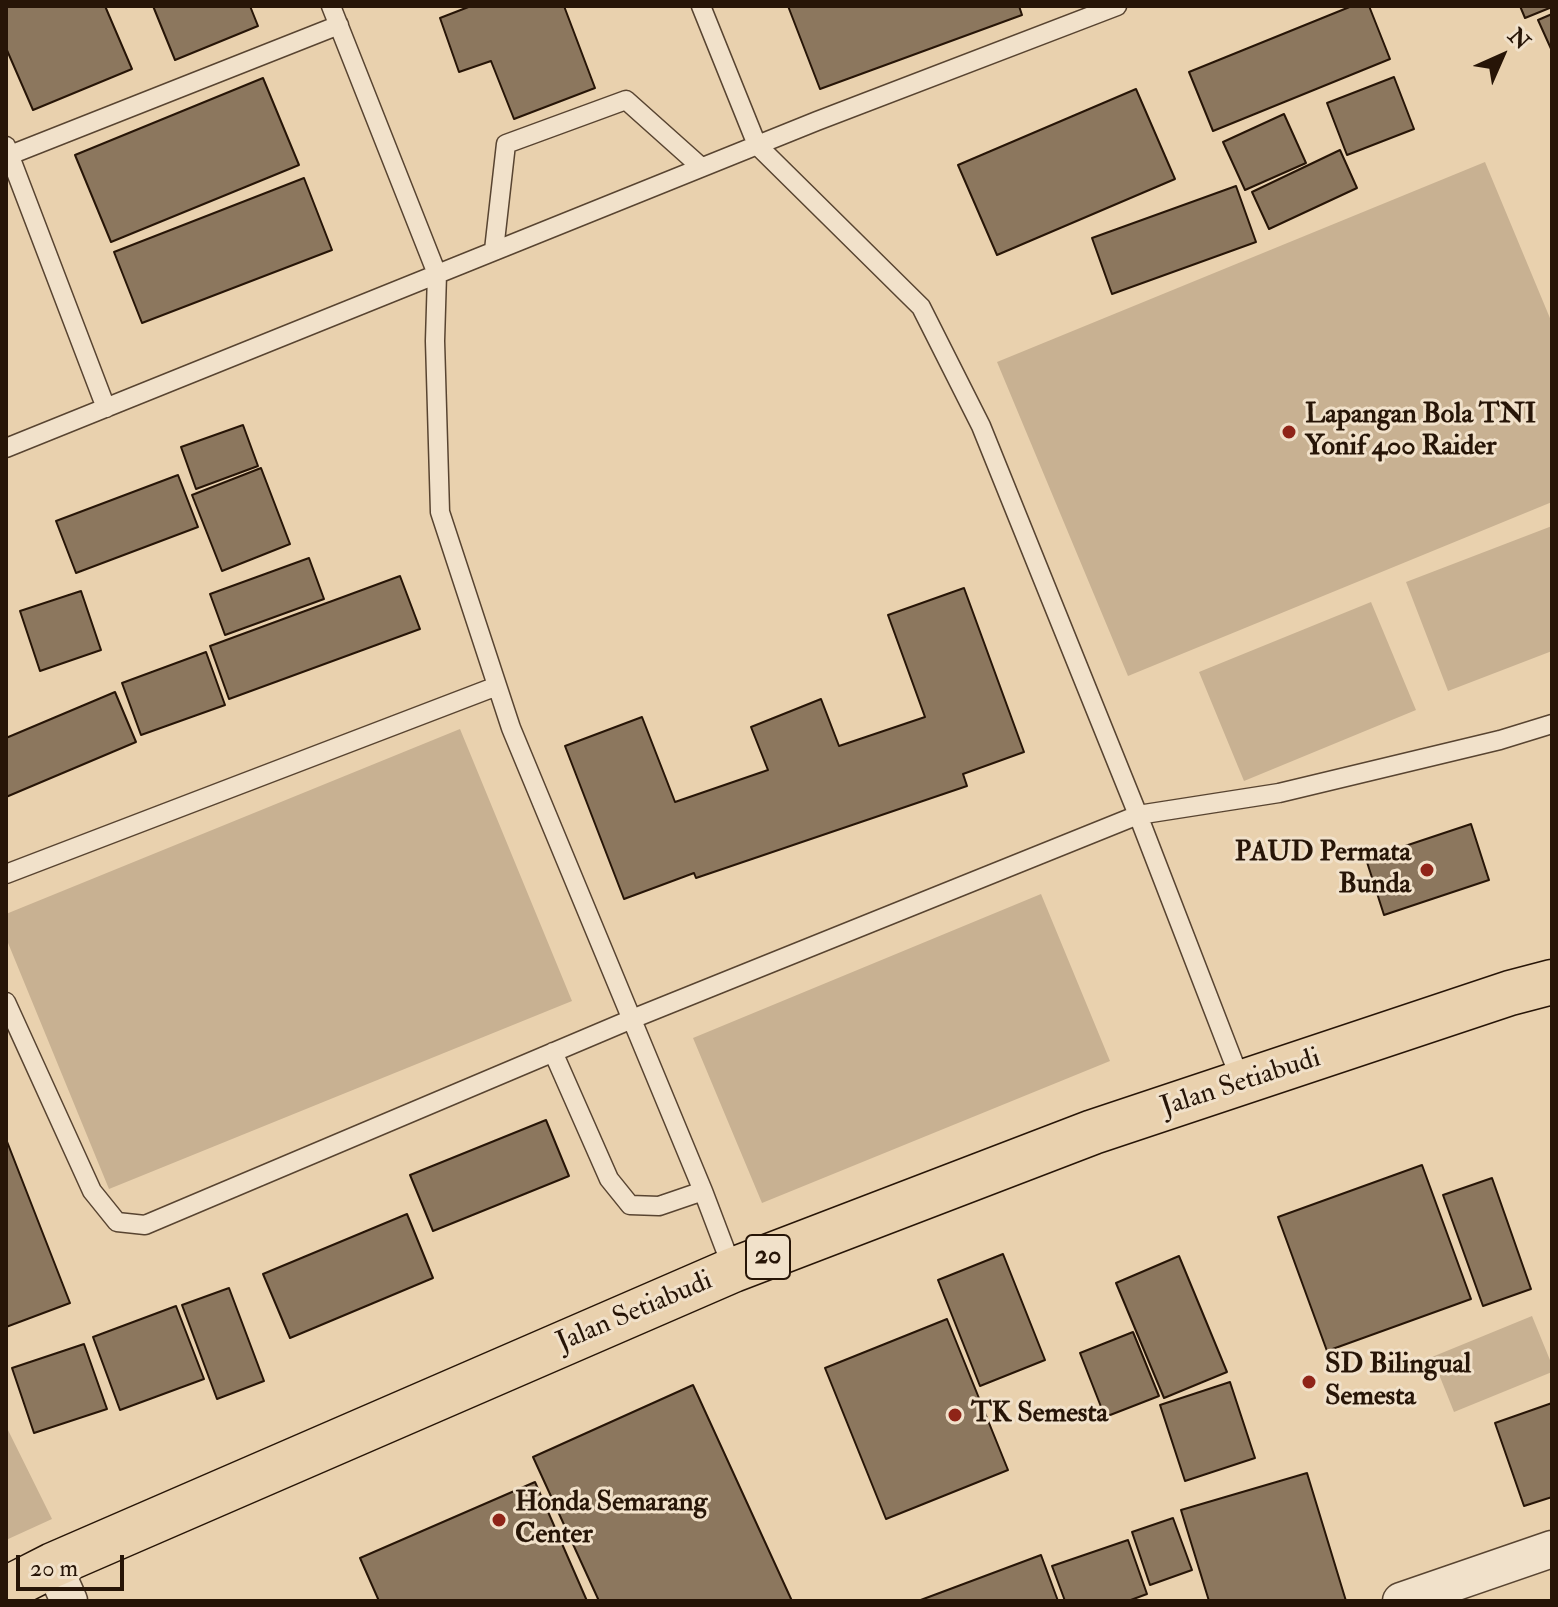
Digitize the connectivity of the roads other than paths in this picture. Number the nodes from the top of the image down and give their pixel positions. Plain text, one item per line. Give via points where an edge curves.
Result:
1 (331, 6) edge
2 (701, 6) edge
3 (1117, 6) edge
4 (1096, 10) edge
5 (339, 25) junction
6 (757, 145) junction
7 (8, 150) edge
8 (701, 167) junction
9 (494, 250) junction
10 (437, 274) junction
11 (106, 408) junction
12 (6, 448) edge
13 (497, 686) junction
14 (1552, 724) edge
15 (1138, 815) junction
16 (6, 874) edge
17 (1552, 982) edge
18 (6, 1002) edge
19 (632, 1019) junction
20 (553, 1052) junction
21 (1242, 1084) junction
22 (703, 1191) junction
23 (733, 1270) junction
24 (1552, 1549) edge
25 (61, 1583) edge
26 (6, 1589) edge
27 (1401, 1601) edge

1 - 5 lane
2 - 6 lane
3 - 4 lane
4 - 6 lane
5 - 7 lane
5 - 10 lane
6 - 8 lane
6 - 15 lane via 921,307 981,426
7 - 11 lane
8 - 9 lane
8 - 9 lane via 626,100 506,144
9 - 10 lane
10 - 11 lane
10 - 13 lane via 440,512
11 - 12 lane
13 - 16 lane
13 - 19 lane
14 - 15 lane via 1279,793
15 - 19 lane
15 - 21 lane
17 - 21 highway, Jalan Setiabudi / 20
18 - 20 lane via 92,1191 117,1222 145,1225
19 - 20 lane
19 - 22 lane
20 - 22 lane via 609,1179 630,1205 659,1206
21 - 23 highway, Jalan Setiabudi / 20 via 1093,1132
22 - 23 lane
23 - 25 highway, Jalan Setiabudi / 20
24 - 27 street
25 - 26 highway, Jalan Setiabudi / 20

